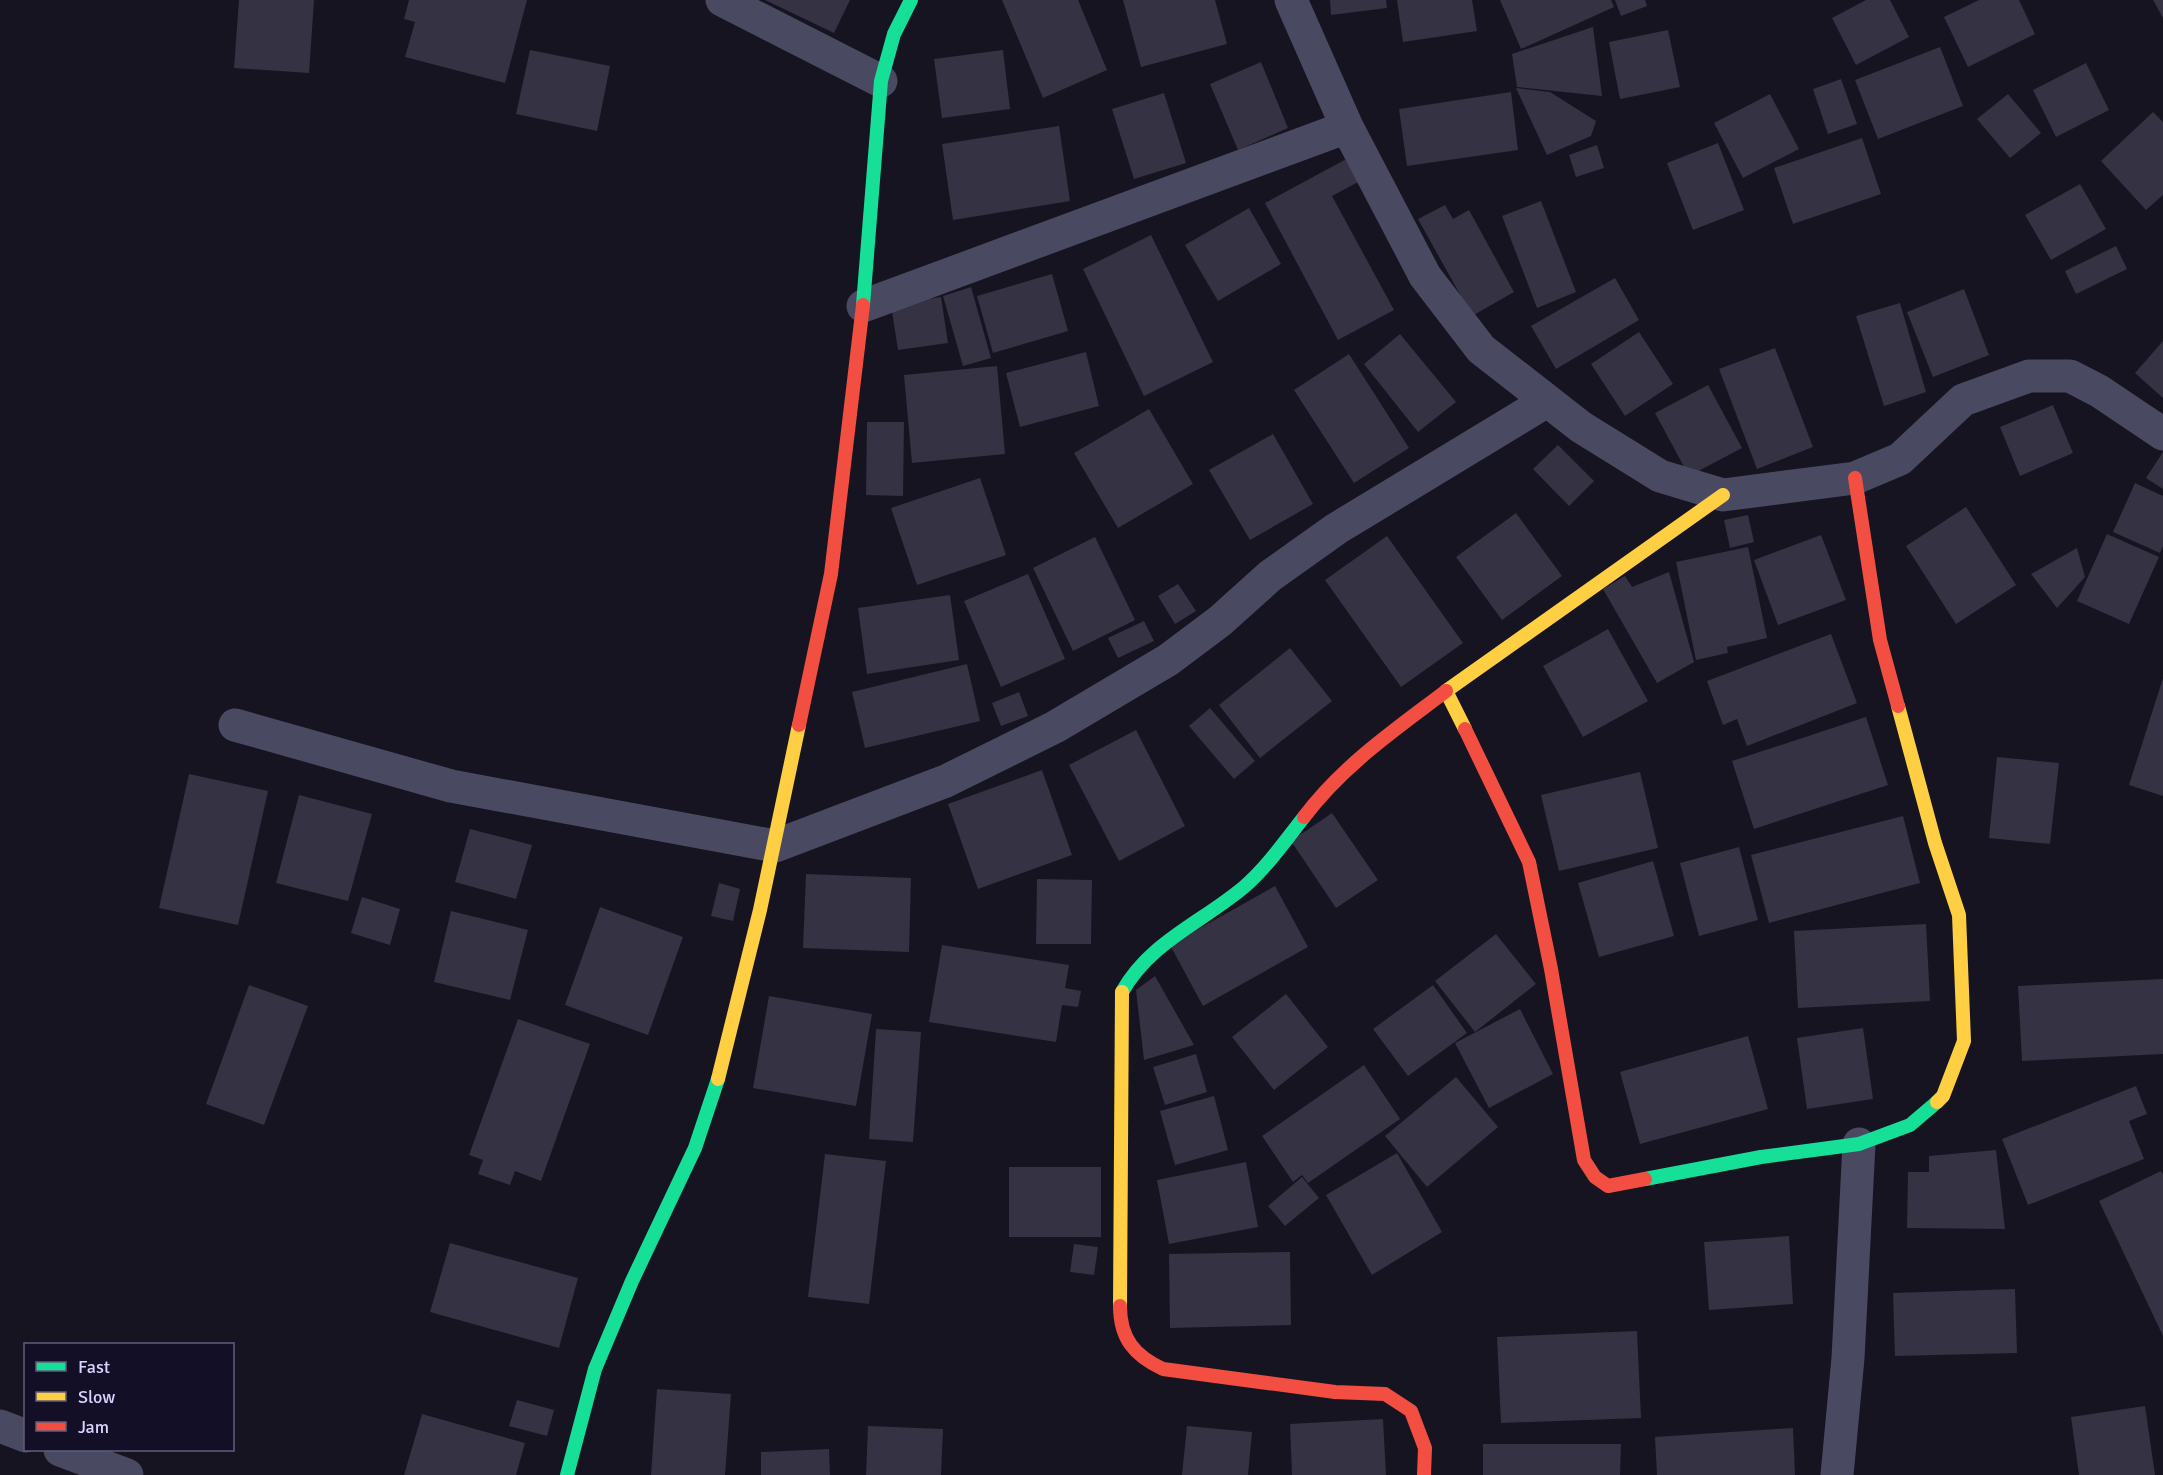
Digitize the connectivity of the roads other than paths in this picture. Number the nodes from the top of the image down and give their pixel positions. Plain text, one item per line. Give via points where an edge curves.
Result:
1 (722, 0) edge
2 (911, 0) edge
3 (1291, 0) edge
4 (881, 81) junction
5 (1347, 127) junction
6 (863, 306) junction
7 (1547, 401) junction
8 (2163, 434) edge
9 (1855, 478) junction
10 (1724, 495) junction
11 (1446, 691) junction
12 (235, 725) dead end
13 (775, 846) junction
14 (1859, 1144) junction
15 (0, 1426) edge
16 (24, 1435) edge
17 (65, 1451) edge
18 (127, 1475) edge
19 (567, 1475) edge
20 (1424, 1475) edge
21 (1837, 1475) edge

1 - 4 street
2 - 4 street via 894,34
3 - 5 street
4 - 6 street
5 - 6 street
5 - 7 street via 1425,276 1481,349
6 - 13 street via 831,574
7 - 10 street via 1660,476
7 - 13 street via 1336,529 1270,576 1168,660 1054,727 946,781
8 - 9 street via 2070,376 2029,376 1963,400 1900,459
9 - 10 street
9 - 14 street via 1880,640 1935,843 1959,915 1964,1041 1943,1096 1910,1125
10 - 11 street
11 - 14 street via 1529,862 1584,1160 1594,1177 1608,1186 1629,1184 1761,1157
11 - 20 street via 1355,760 1244,887 1150,952 1130,972 1121,993 1120,1311 1125,1340 1137,1357 1163,1369 1335,1392 1385,1394 1411,1411 1425,1448
12 - 13 street via 451,786
13 - 19 street via 719,1076 695,1148 595,1369
14 - 21 street via 1848,1358
15 - 16 street
17 - 18 street

